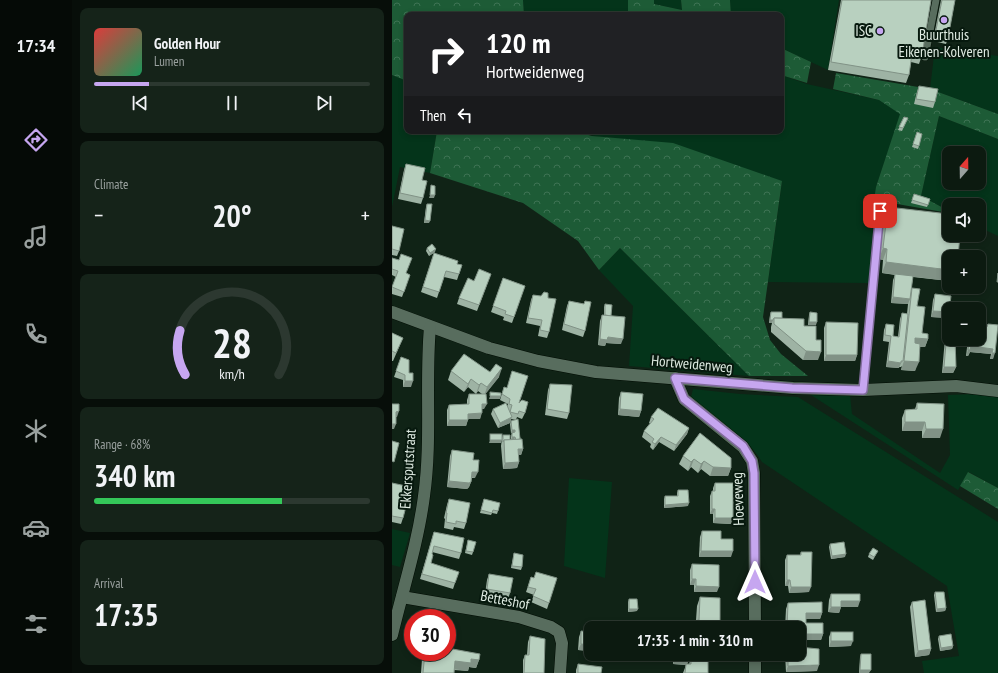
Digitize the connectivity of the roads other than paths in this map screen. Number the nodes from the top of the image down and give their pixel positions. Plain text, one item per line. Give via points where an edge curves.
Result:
1 (936, 0) edge
2 (925, 57) edge
3 (880, 211) dead end
4 (392, 312) edge
5 (430, 327) junction
6 (675, 378) junction
7 (863, 390) junction
8 (998, 391) edge
9 (402, 597) junction
10 (755, 621) edge
11 (392, 635) edge
12 (755, 661) edge
13 (560, 673) edge
14 (755, 673) edge

1 - 2 lane
3 - 7 lane
4 - 5 street, Hortweidenweg
5 - 6 street, Hortweidenweg via 489,348 538,361 596,372
5 - 9 street, Ekkersputstraat via 424,496
6 - 7 street, Hortweidenweg via 792,388
6 - 10 street, Hoeveweg via 684,399 743,446 752,461
7 - 8 street, Hortweidenweg via 956,386
9 - 11 street, Ekkersputstraat
9 - 13 street, Betteshof via 519,617 551,626 559,632 562,643
12 - 14 street

